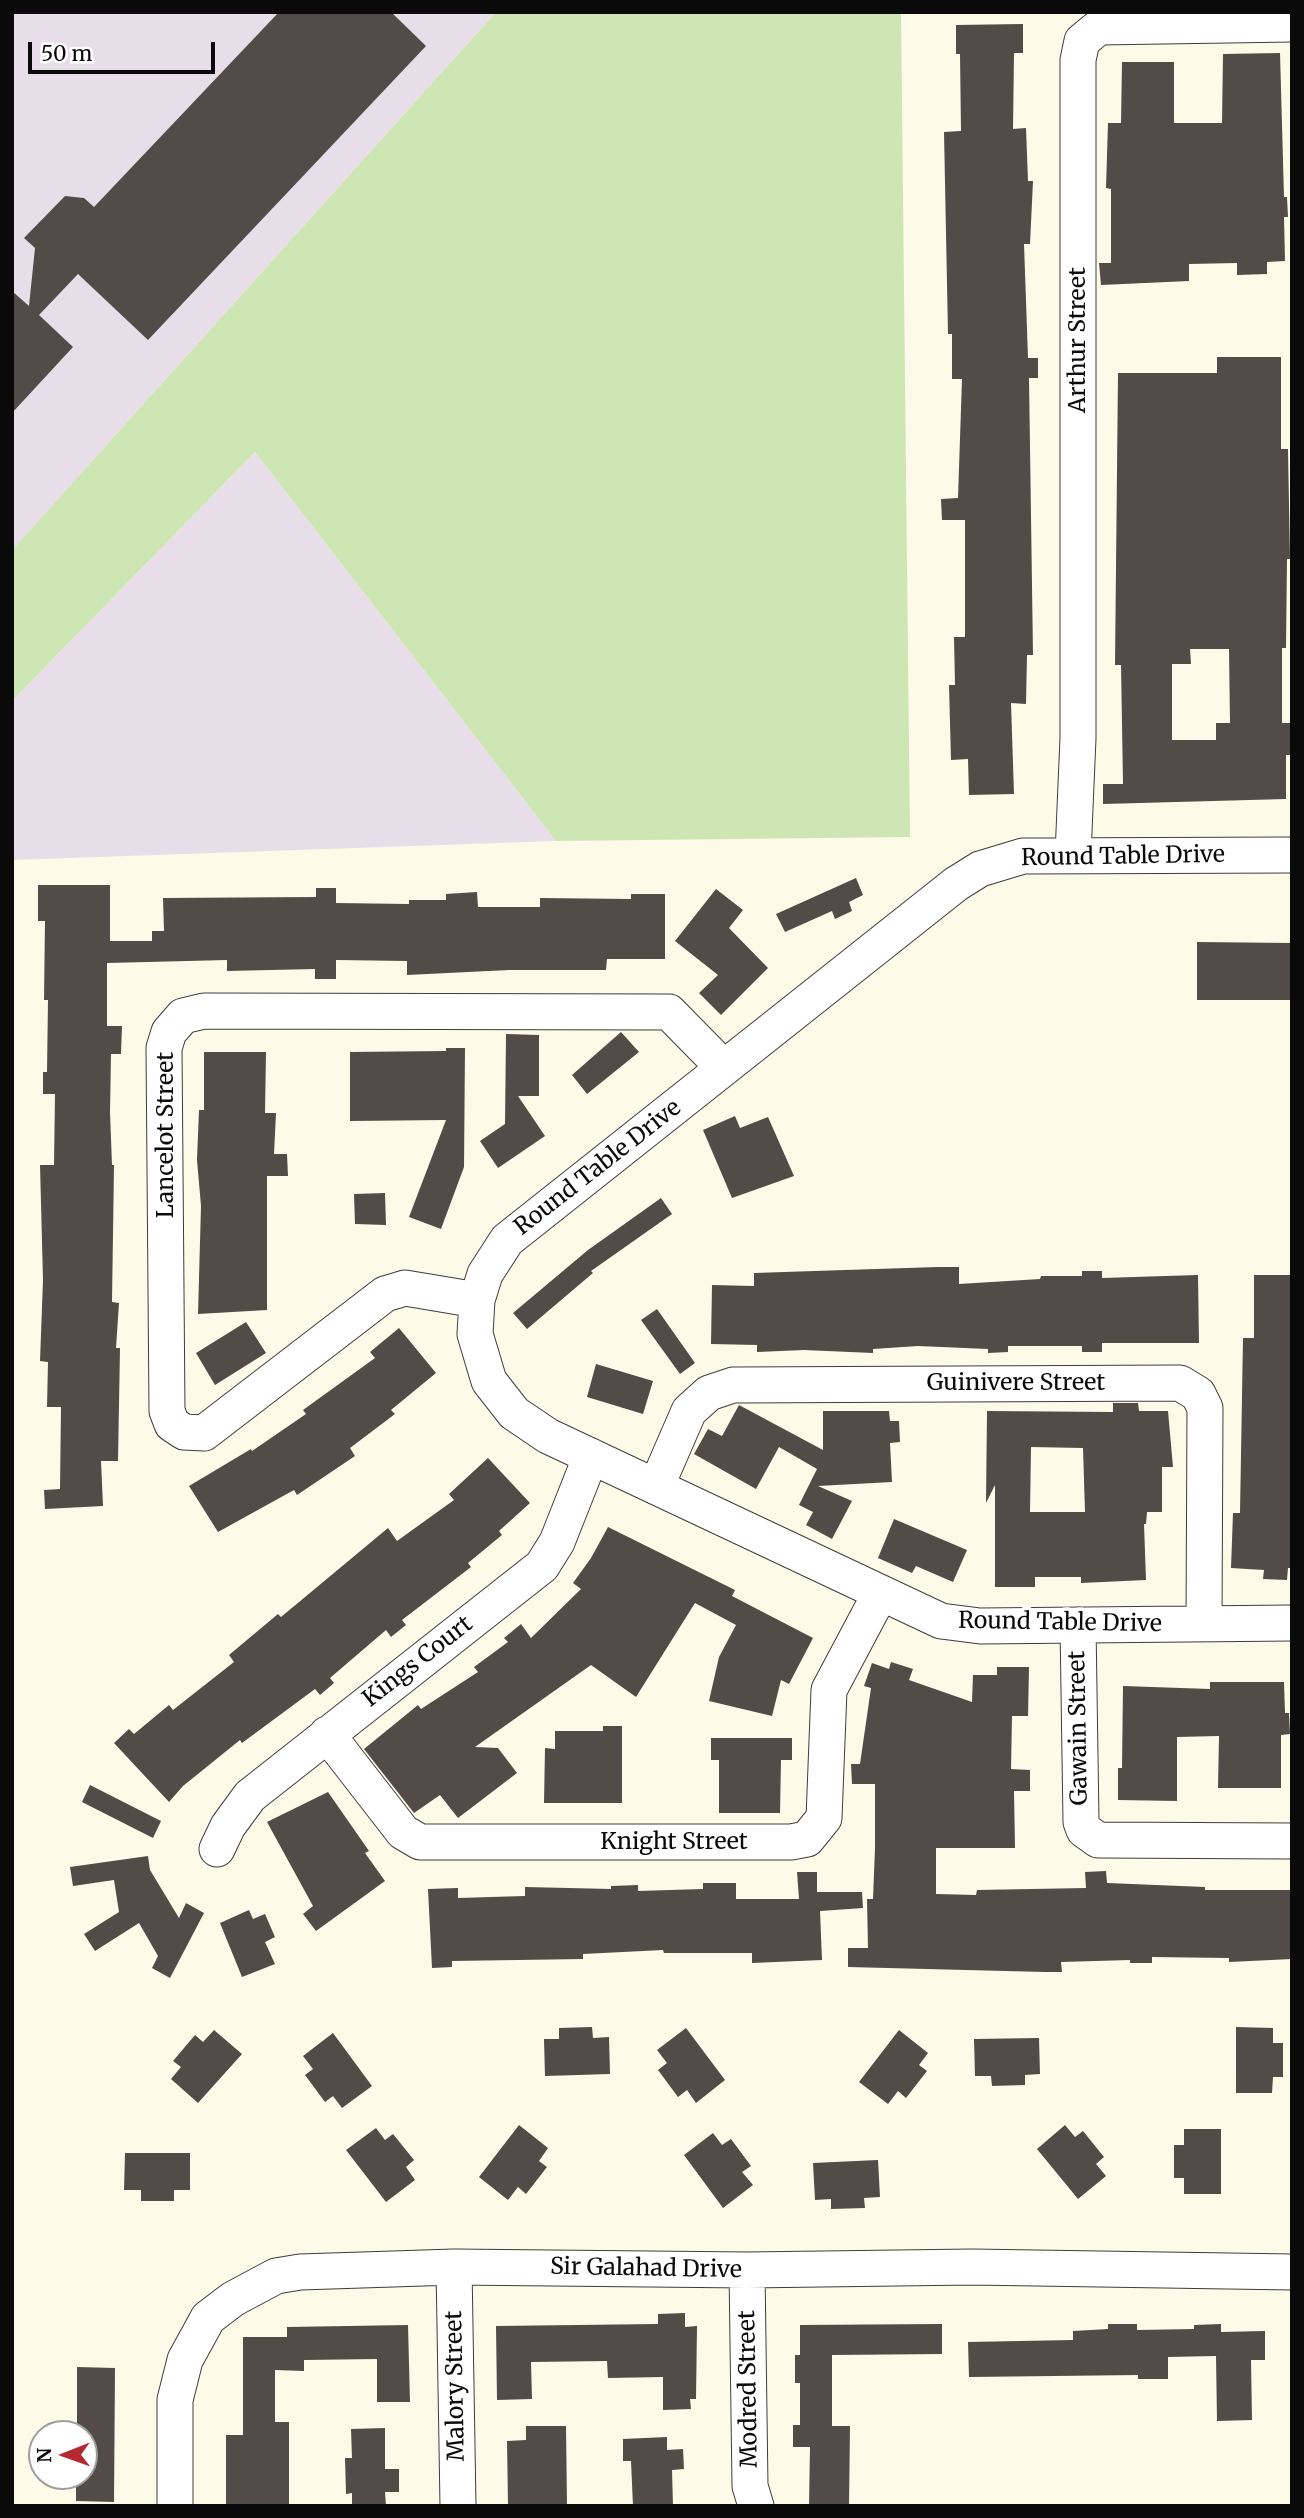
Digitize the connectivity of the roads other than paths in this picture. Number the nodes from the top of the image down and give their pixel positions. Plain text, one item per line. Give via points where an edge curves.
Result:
1 (1292, 24) edge
2 (1073, 855) junction
3 (1292, 855) edge
4 (724, 1068) junction
5 (477, 1300) junction
6 (591, 1457) junction
7 (656, 1487) junction
8 (880, 1594) junction
9 (1292, 1623) edge
10 (1078, 1625) junction
11 (1204, 1625) junction
12 (327, 1734) junction
13 (1292, 1841) edge
14 (218, 1849) dead end
15 (454, 2267) junction
16 (747, 2270) junction
17 (1292, 2272) edge
18 (175, 2506) edge
19 (458, 2506) edge
20 (756, 2506) edge

1 - 2 street, Arthur Street via 1099,27 1082,41 1078,60 1078,738
2 - 3 street, Round Table Drive
2 - 4 street, Round Table Drive via 1023,856 979,869
4 - 5 street, Round Table Drive via 507,1240 485,1274
4 - 5 street, Lancelot Street via 669,1012 204,1011 183,1016 169,1032 164,1048 167,1410 173,1424 184,1432 204,1433 385,1294 405,1288
5 - 6 street, Round Table Drive via 475,1334 489,1381 514,1413
6 - 7 street, Round Table Drive
6 - 12 street, Kings Court via 557,1542 542,1566
7 - 8 street, Round Table Drive
7 - 11 street, Guinivere Street via 690,1411 709,1393 733,1385 1180,1383 1198,1394 1205,1408
8 - 10 street, Round Table Drive via 941,1621 980,1626
8 - 12 street, Knight Street via 829,1690 824,1818 807,1839 420,1842 403,1832
9 - 11 street, Round Table Drive
10 - 11 street, Round Table Drive
10 - 13 street, Gawain Street via 1084,1830 1098,1840
12 - 14 street, Kings Court via 250,1796
15 - 16 street, Sir Galahad Drive
15 - 18 street, Sir Galahad Drive via 276,2276 208,2318 185,2360 175,2400
15 - 19 street, Malory Street
16 - 17 street, Sir Galahad Drive via 972,2267
16 - 20 street, Modred Street via 750,2486

